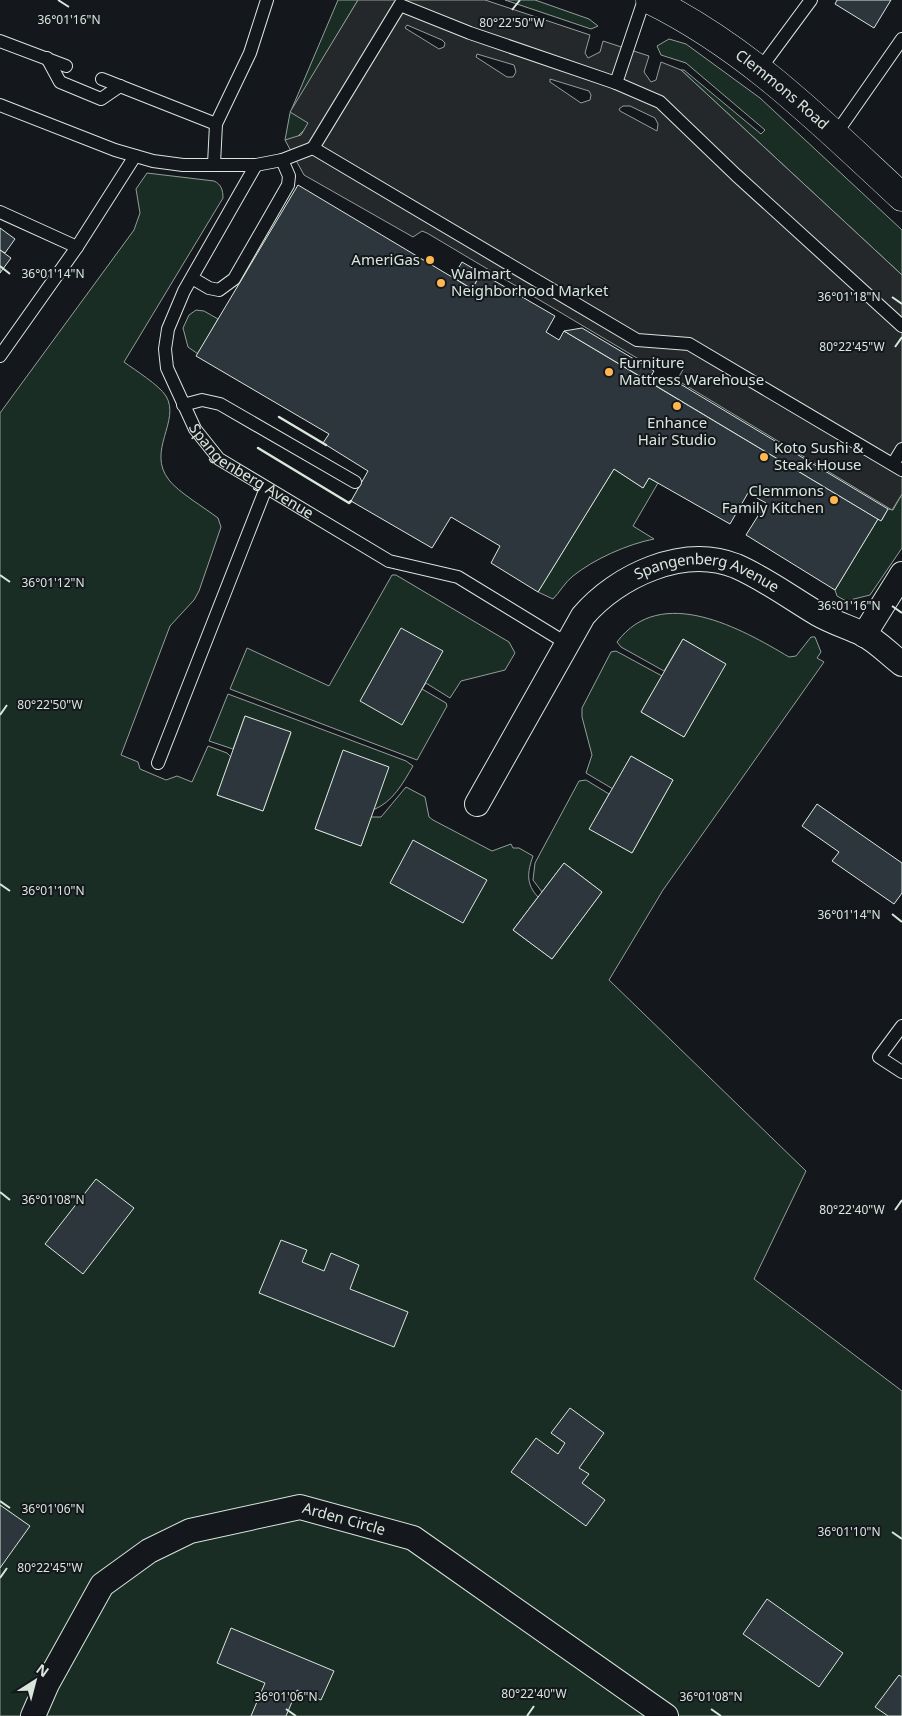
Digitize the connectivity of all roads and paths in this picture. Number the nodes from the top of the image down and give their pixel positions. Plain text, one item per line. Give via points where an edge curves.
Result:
1 (268, 0) edge
2 (644, 0) edge
3 (650, 0) edge
4 (811, 0) edge
5 (902, 39) edge
6 (0, 41) edge
7 (46, 58) junction
8 (66, 66) dead end
9 (760, 69) junction
10 (102, 79) dead end
11 (616, 82) junction
12 (120, 86) junction
13 (0, 104) edge
14 (216, 124) junction
15 (835, 135) junction
16 (313, 148) junction
17 (135, 156) junction
18 (282, 160) junction
19 (214, 164) junction
20 (256, 165) junction
21 (902, 197) edge
22 (0, 212) edge
23 (78, 247) junction
24 (192, 278) junction
25 (902, 326) edge
26 (0, 356) edge
27 (183, 404) junction
28 (902, 448) edge
29 (897, 467) edge
30 (355, 482) dead end
31 (266, 488) junction
32 (902, 574) edge
33 (864, 635) junction
34 (566, 643) junction
35 (902, 664) edge
36 (158, 763) dead end
37 (477, 804) dead end
38 (902, 1026) edge
39 (902, 1072) edge
40 (33, 1716) edge
41 (666, 1716) edge

1 - 14 lane via 250,53
2 - 11 lane
3 - 9 main road, Clemmons Road via 704,29
4 - 9 lane
5 - 15 lane
6 - 7 lane
7 - 8 lane
7 - 12 lane via 60,82 101,99
9 - 15 main road, Clemmons Road
10 - 12 lane
11 - 16 lane via 470,33 400,5
11 - 25 lane via 660,102 736,176
12 - 14 lane
13 - 17 lane
14 - 19 lane
15 - 21 main road, Clemmons Road
16 - 18 lane
16 - 29 lane via 638,340 689,344
17 - 19 lane via 183,165
17 - 23 lane
18 - 20 lane
18 - 24 lane via 289,176 288,185 234,279 219,290
19 - 20 lane
20 - 24 lane, Spangenberg Avenue
22 - 23 lane
23 - 26 lane
24 - 27 lane, Spangenberg Avenue via 174,313 165,349 168,368
27 - 30 lane via 202,400 220,404
27 - 31 lane, Spangenberg Avenue via 195,429 219,459
28 - 29 lane
31 - 34 lane, Spangenberg Avenue via 389,560 458,576
31 - 36 lane
32 - 33 street
33 - 34 street, Spangenberg Avenue via 826,619 736,566 698,560 661,566 626,580 596,601
33 - 35 street, Spangenberg Avenue
34 - 37 street, Spangenberg Avenue
38 - 39 lane via 879,1057
40 - 41 street, Arden Circle via 47,1684 102,1585 149,1551 190,1531 300,1507 413,1538

